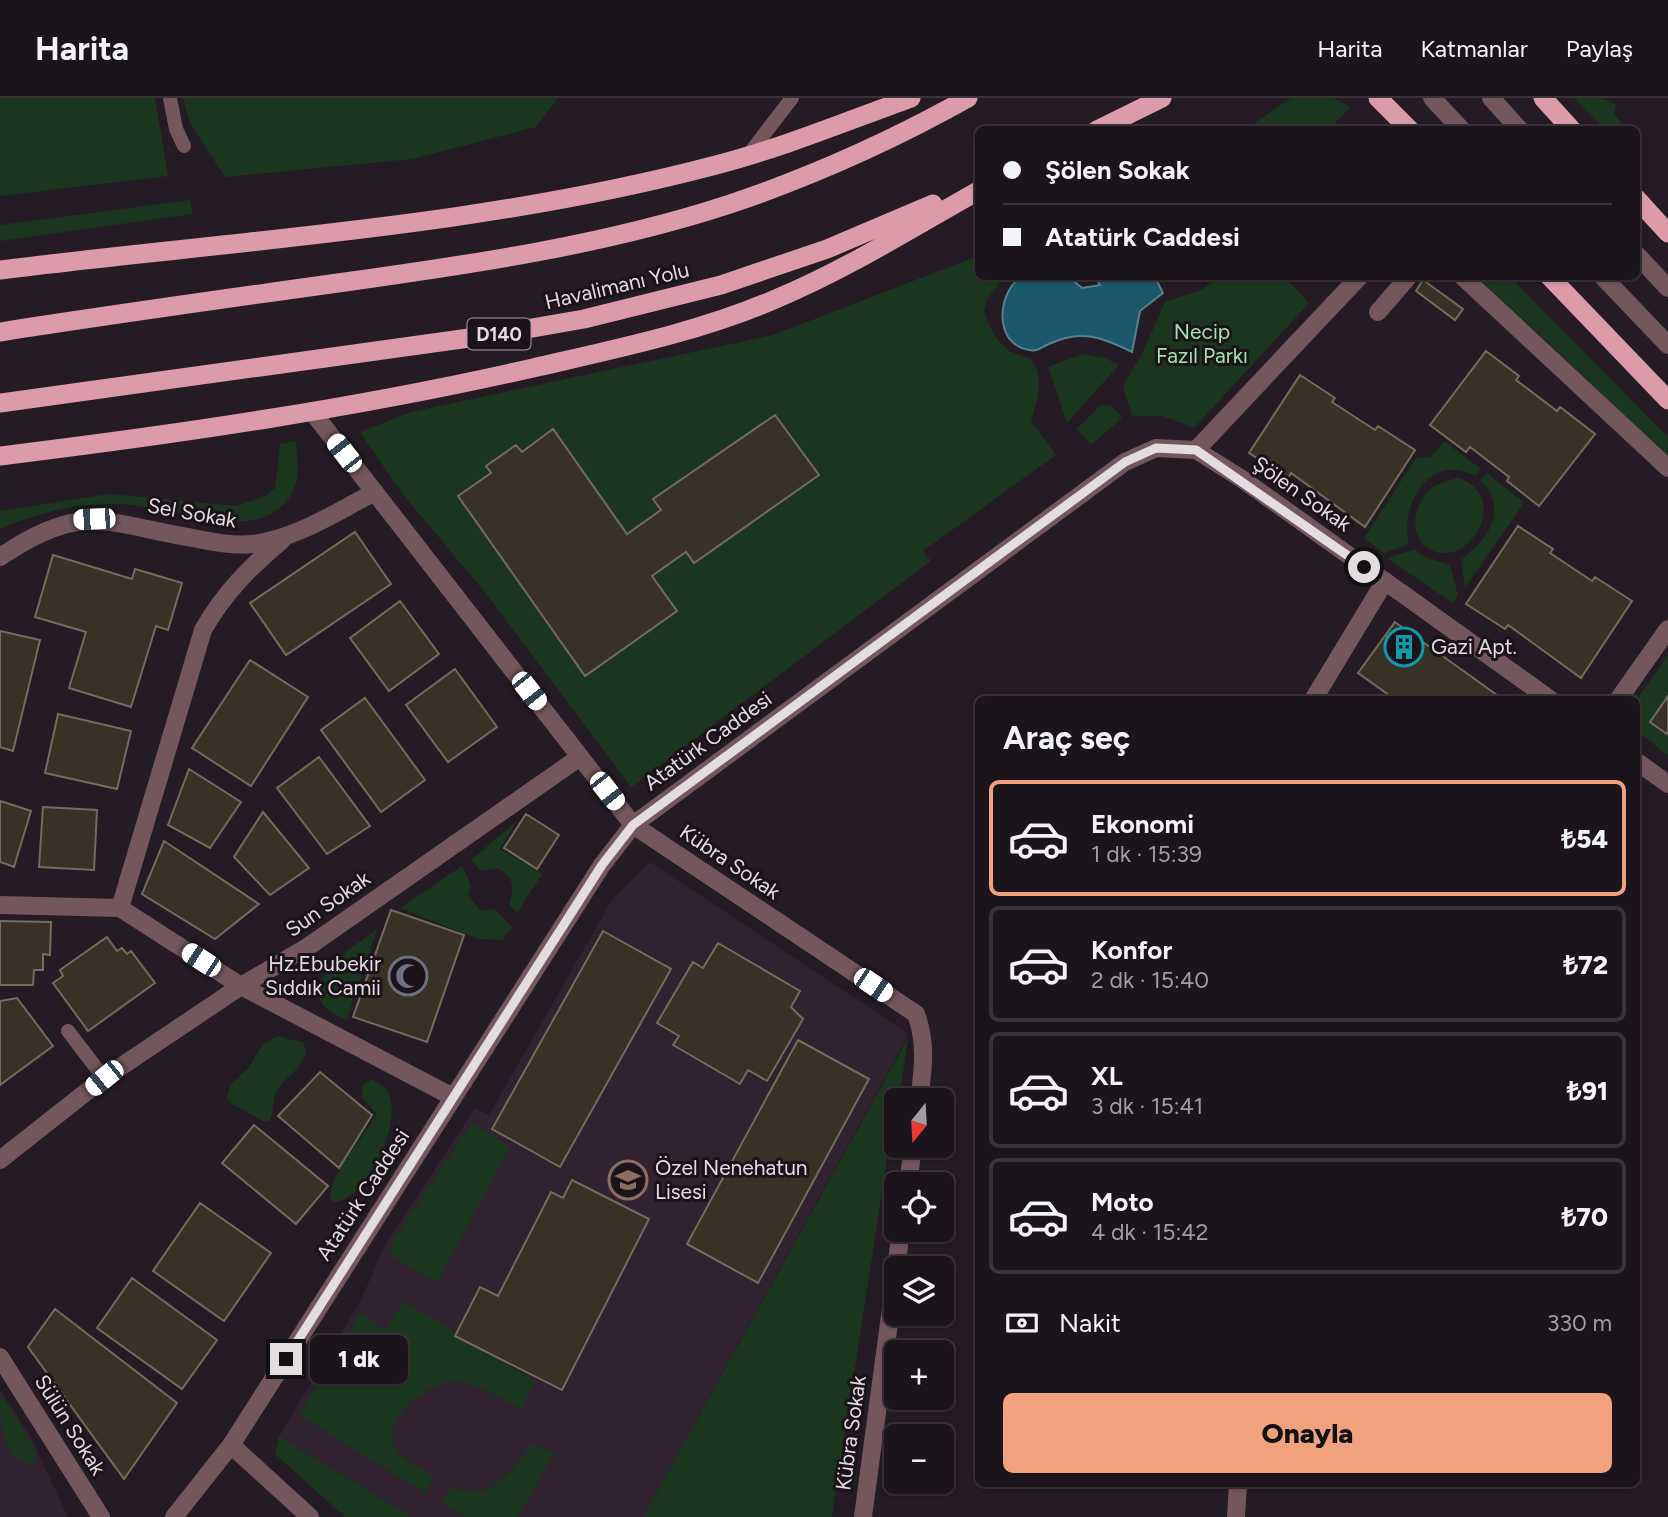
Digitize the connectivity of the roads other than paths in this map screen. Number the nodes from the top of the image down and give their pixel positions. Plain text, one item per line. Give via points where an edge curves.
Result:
1 (170, 98) edge
2 (911, 98) edge
3 (968, 98) edge
4 (1162, 98) edge
5 (1378, 98) edge
6 (1432, 98) edge
7 (1491, 98) edge
8 (1543, 98) edge
9 (786, 101) edge
10 (1105, 126) edge
11 (1406, 126) edge
12 (1458, 126) edge
13 (1516, 126) edge
14 (1568, 126) edge
15 (184, 146) dead end
16 (749, 154) junction
17 (975, 185) edge
18 (975, 193) edge
19 (1640, 202) edge
20 (1668, 233) edge
21 (1640, 258) edge
22 (0, 271) edge
23 (1356, 280) edge
24 (1406, 280) edge
25 (1466, 280) edge
26 (1553, 280) edge
27 (1606, 280) edge
28 (1668, 288) edge
29 (1378, 312) dead end
30 (0, 332) edge
31 (1668, 345) edge
32 (1668, 400) edge
33 (0, 403) edge
34 (314, 414) junction
35 (1196, 450) junction
36 (0, 456) edge
37 (1668, 468) edge
38 (375, 492) junction
39 (282, 540) junction
40 (0, 557) edge
41 (1385, 581) junction
42 (1668, 629) edge
43 (1315, 696) edge
44 (1545, 696) edge
45 (1621, 696) edge
46 (580, 757) junction
47 (1640, 764) edge
48 (1668, 784) edge
49 (633, 825) junction
50 (0, 905) edge
51 (120, 908) junction
52 (241, 986) junction
53 (68, 1031) dead end
54 (104, 1078) junction
55 (920, 1088) edge
56 (453, 1097) junction
57 (0, 1160) edge
58 (889, 1326) edge
59 (0, 1357) edge
60 (231, 1445) junction
61 (1238, 1487) edge
62 (101, 1517) edge
63 (174, 1517) edge
64 (310, 1517) edge
65 (863, 1517) edge
66 (1236, 1517) edge

1 - 15 lane
2 - 16 highway
3 - 30 highway via 839,163 727,205 589,242 440,269
4 - 10 highway
5 - 11 highway
6 - 12 street
7 - 13 street
8 - 14 highway
9 - 16 lane
16 - 22 highway via 598,192 451,218
17 - 33 highway, Havalimanı Yolu / D140 via 827,249 721,285 584,319
18 - 34 highway via 777,299 702,325 639,344
19 - 20 highway
21 - 28 street
23 - 35 street
24 - 29 street
25 - 37 street
26 - 32 highway
27 - 31 street
34 - 36 highway
34 - 38 street, Kübra Sokak
35 - 41 street, Şölen Sokak
35 - 49 street, Atatürk Caddesi via 1156,448 1125,462
38 - 39 street, Sel Sokak
38 - 46 street, Kübra Sokak
39 - 40 street, Sel Sokak via 234,545 115,522 79,520 48,528
39 - 51 street via 241,576 203,630
41 - 43 street
41 - 44 street, Şölen Sokak
42 - 45 street
46 - 49 street, Kübra Sokak
46 - 52 street, Sun Sokak via 309,946
47 - 48 street
49 - 55 street, Kübra Sokak via 916,1014 923,1031
49 - 56 street, Atatürk Caddesi via 602,865
50 - 51 street
51 - 52 street
52 - 54 street, Sun Sokak
52 - 56 street
53 - 54 lane
54 - 57 street, Sun Sokak
56 - 60 street, Atatürk Caddesi
58 - 65 street, Kübra Sokak
59 - 62 street, Sülün Sokak
60 - 63 street, Atatürk Caddesi
60 - 64 street
61 - 66 street

